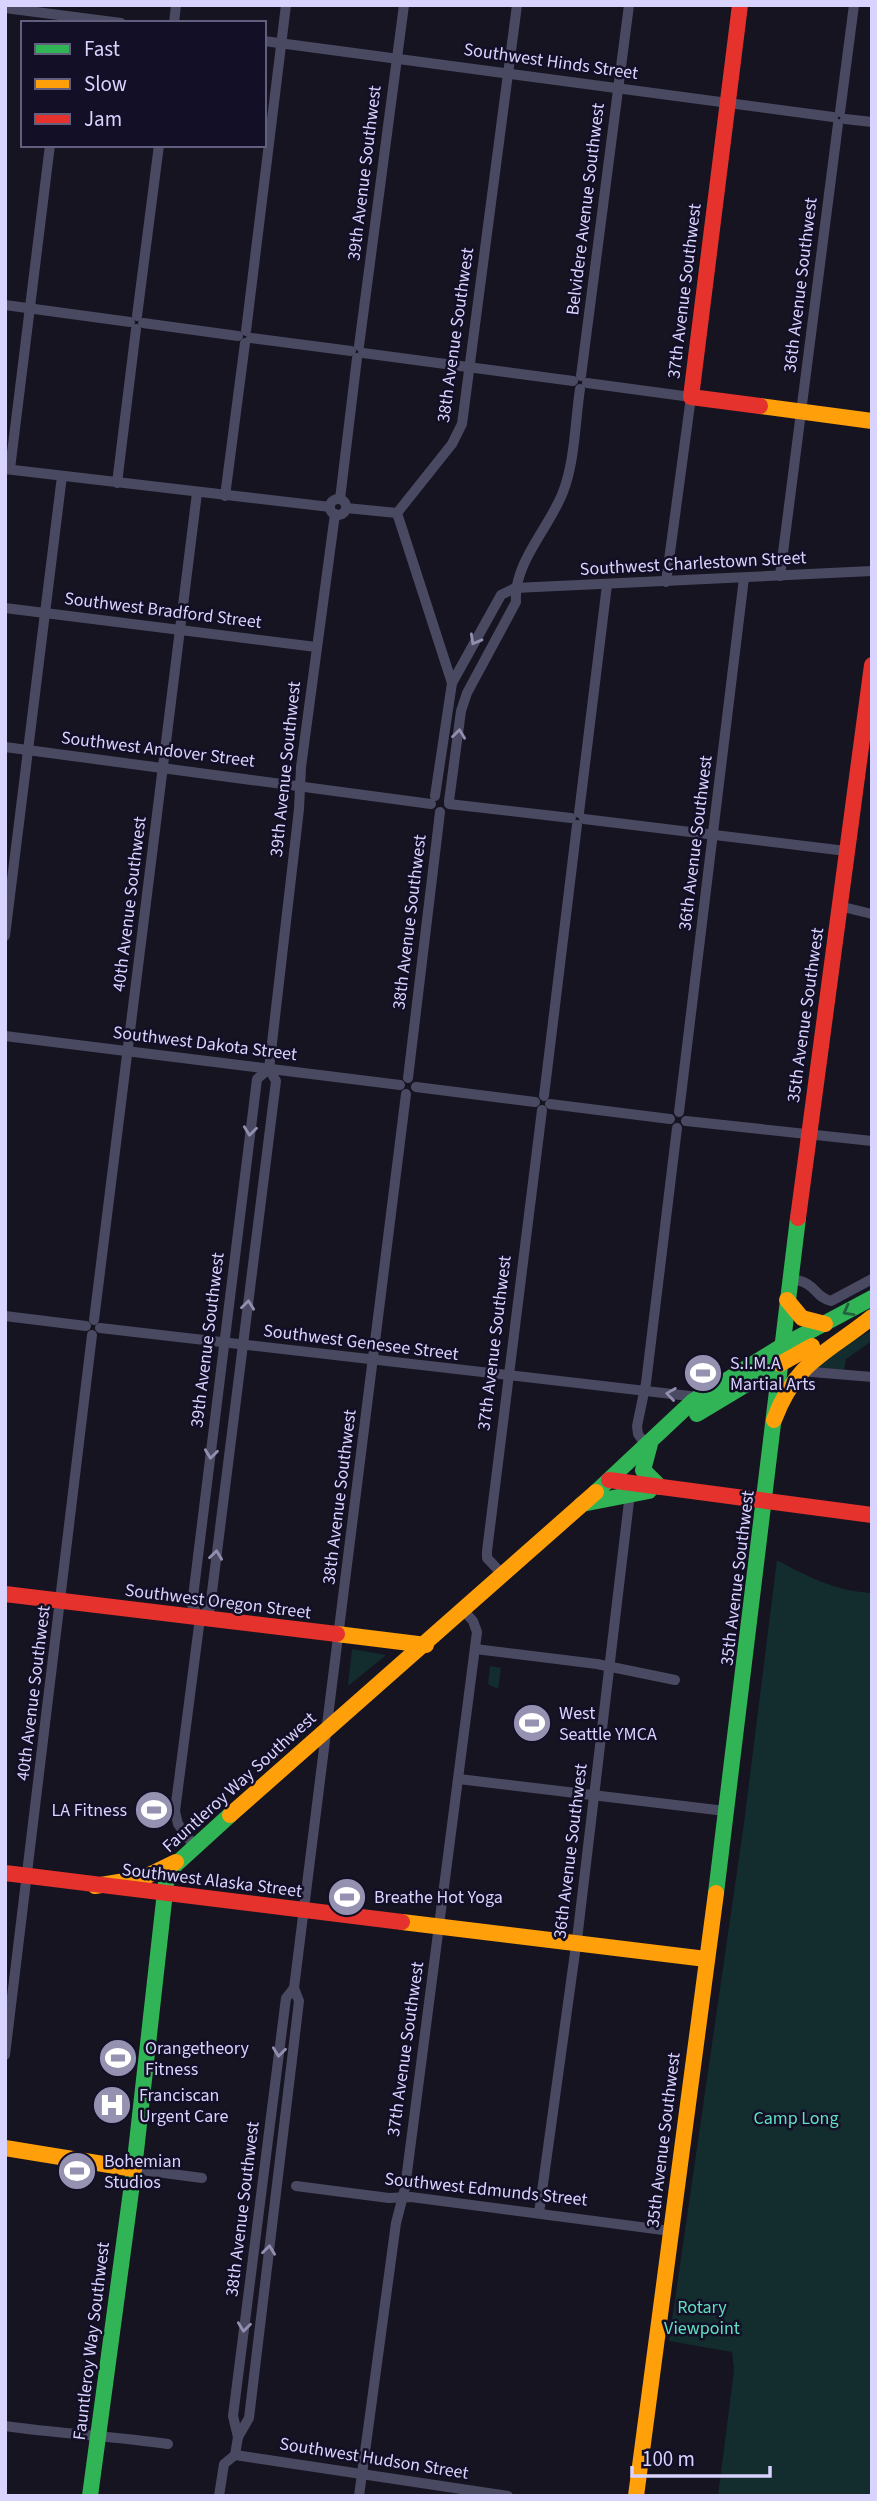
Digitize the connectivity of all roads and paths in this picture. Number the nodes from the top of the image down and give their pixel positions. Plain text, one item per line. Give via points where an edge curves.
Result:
1 (286, 5) edge
2 (404, 5) edge
3 (517, 5) edge
4 (629, 5) edge
5 (740, 5) edge
6 (854, 5) edge
7 (5, 8) edge
8 (66, 15) edge
9 (107, 21) edge
10 (266, 41) edge
11 (281, 43) junction
12 (397, 58) junction
13 (508, 73) junction
14 (619, 89) junction
15 (727, 102) junction
16 (839, 118) junction
17 (872, 122) edge
18 (50, 147) edge
19 (159, 147) edge
20 (5, 305) edge
21 (30, 309) junction
22 (136, 323) junction
23 (245, 337) junction
24 (357, 352) junction
25 (470, 367) junction
26 (580, 382) junction
27 (691, 397) junction
28 (801, 412) junction
29 (872, 421) edge
30 (8, 469) edge
31 (62, 476) junction
32 (117, 483) junction
33 (197, 493) junction
34 (225, 496) junction
35 (343, 503) junction
36 (332, 511) junction
37 (397, 513) junction
38 (872, 571) edge
39 (780, 576) junction
40 (744, 578) junction
41 (666, 582) junction
42 (607, 585) junction
43 (515, 588) junction
44 (5, 608) edge
45 (45, 613) junction
46 (181, 630) junction
47 (316, 647) junction
48 (872, 665) edge
49 (452, 683) junction
50 (5, 747) edge
51 (28, 750) junction
52 (164, 767) junction
53 (300, 786) junction
54 (433, 800) junction
55 (449, 803) junction
56 (440, 812) junction
57 (578, 819) junction
58 (714, 835) junction
59 (846, 851) junction
60 (839, 906) junction
61 (872, 915) edge
62 (5, 936) edge
63 (5, 1036) edge
64 (128, 1052) junction
65 (269, 1069) junction
66 (408, 1086) junction
67 (543, 1103) junction
68 (678, 1120) junction
69 (808, 1136) junction
70 (871, 1141) edge
71 (790, 1279) junction
72 (872, 1279) edge
73 (872, 1298) edge
74 (787, 1300) junction
75 (872, 1315) edge
76 (5, 1316) edge
77 (825, 1324) junction
78 (93, 1327) junction
79 (225, 1343) junction
80 (243, 1345) junction
81 (782, 1346) junction
82 (374, 1361) junction
83 (780, 1364) junction
84 (798, 1371) junction
85 (872, 1377) edge
86 (509, 1378) junction
87 (641, 1393) junction
88 (700, 1398) junction
89 (774, 1420) junction
90 (649, 1446) junction
91 (609, 1480) junction
92 (634, 1488) junction
93 (666, 1488) junction
94 (766, 1501) junction
95 (582, 1504) junction
96 (872, 1515) edge
97 (502, 1574) junction
98 (5, 1594) edge
99 (61, 1601) junction
100 (463, 1610) junction
101 (200, 1618) junction
102 (338, 1636) junction
103 (426, 1645) junction
104 (475, 1648) junction
105 (610, 1668) junction
106 (675, 1680) dead end
107 (327, 1727) junction
108 (459, 1779) junction
109 (595, 1796) junction
110 (725, 1811) junction
111 (194, 1846) junction
112 (179, 1860) junction
113 (5, 1873) edge
114 (29, 1876) junction
115 (95, 1886) junction
116 (166, 1893) junction
117 (306, 1910) junction
118 (441, 1927) junction
119 (576, 1943) junction
120 (706, 1959) junction
121 (5, 2055) edge
122 (5, 2148) edge
123 (134, 2169) junction
124 (202, 2178) dead end
125 (296, 2186) dead end
126 (402, 2197) junction
127 (538, 2213) junction
128 (671, 2231) junction
129 (5, 2426) edge
130 (99, 2437) junction
131 (168, 2444) dead end
132 (235, 2455) junction
133 (362, 2475) junction
134 (502, 2495) edge
135 (90, 2496) edge
136 (219, 2496) edge
137 (359, 2496) edge
138 (636, 2496) edge

1 - 11 street
2 - 12 street, 39th Avenue Southwest
3 - 13 street, 38th Avenue Southwest
4 - 14 street, Belvidere Avenue Southwest
5 - 15 main road, 37th Avenue Southwest
6 - 16 street, 36th Avenue Southwest
7 - 8 street
8 - 9 street
10 - 11 street, Southwest Hinds Street
11 - 12 street, Southwest Hinds Street
11 - 23 street
12 - 13 street, Southwest Hinds Street
12 - 24 street, 39th Avenue Southwest
13 - 14 street, Southwest Hinds Street
13 - 25 street, 38th Avenue Southwest
14 - 15 street, Southwest Hinds Street
14 - 26 street, Belvidere Avenue Southwest
15 - 16 street, Southwest Hinds Street
15 - 27 main road, 37th Avenue Southwest
16 - 17 street, Southwest Hinds Street
16 - 28 street, 36th Avenue Southwest
18 - 21 street
19 - 22 street
20 - 21 street
21 - 22 street
21 - 30 street
22 - 23 street
22 - 32 street
23 - 24 street
23 - 34 street
24 - 25 street
24 - 35 street, 39th Avenue Southwest
25 - 26 street
25 - 37 street, 38th Avenue Southwest via 459,434
26 - 27 street
26 - 43 street, Belvidere Avenue Southwest via 563,493
27 - 28 main road
27 - 41 street, 37th Avenue Southwest
28 - 29 main road
28 - 39 street, 36th Avenue Southwest
30 - 31 street
31 - 32 street
31 - 45 street
32 - 33 street
33 - 34 street
33 - 46 street, 40th Avenue Southwest
34 - 36 street
35 - 36 street via 332,501
35 - 37 street
36 - 47 street, 39th Avenue Southwest
37 - 49 street
38 - 39 street, Southwest Charlestown Street
39 - 40 street, Southwest Charlestown Street
40 - 41 street, Southwest Charlestown Street
40 - 58 street, 36th Avenue Southwest
41 - 42 street, Southwest Charlestown Street
42 - 43 street, Southwest Charlestown Street
42 - 57 street, 37th Avenue Southwest
43 -> 49 street, Belvidere Avenue Southwest via 501,595
55 -> 43 street, Belvidere Avenue Southwest via 461,711 516,602
44 - 45 street, Southwest Bradford Street
45 - 46 street, Southwest Bradford Street
45 - 51 street
46 - 47 street, Southwest Bradford Street
46 - 52 street, 40th Avenue Southwest
47 - 53 street, 39th Avenue Southwest
48 - 59 main road, 35th Avenue Southwest
49 - 54 street, Belvidere Avenue Southwest
50 - 51 street, Southwest Andover Street
51 - 52 street, Southwest Andover Street
51 - 62 street
52 - 53 street, Southwest Andover Street
52 - 64 street, 40th Avenue Southwest
53 - 54 street, Southwest Andover Street
53 - 65 street, 39th Avenue Southwest
54 - 55 street, Southwest Andover Street via 443,795
54 - 56 street via 433,809
55 - 56 street
55 - 57 street
56 - 66 street, 38th Avenue Southwest
57 - 58 street
57 - 67 street, 37th Avenue Southwest
58 - 59 street
58 - 68 street, 36th Avenue Southwest
59 - 60 main road, 35th Avenue Southwest
60 - 61 street
60 - 69 main road, 35th Avenue Southwest
63 - 64 street, Southwest Dakota Street
64 - 65 street, Southwest Dakota Street
64 - 78 street, 40th Avenue Southwest
65 - 66 street, Southwest Dakota Street
65 -> 79 street, 39th Avenue Southwest via 257,1079
80 -> 65 street, 39th Avenue Southwest via 276,1081
66 - 67 street, Southwest Dakota Street
66 - 82 street, 38th Avenue Southwest
67 - 68 street, Southwest Dakota Street
67 - 86 street, 37th Avenue Southwest
68 - 69 street, Southwest Dakota Street
68 - 87 street, 36th Avenue Southwest via 646,1383
69 - 70 street, Southwest Dakota Street
69 - 71 main road, 35th Avenue Southwest
71 - 72 street via 811,1284 831,1301
71 - 74 main road, 35th Avenue Southwest
73 -> 77 main road, Fauntleroy Way Southwest
74 - 77 main road via 802,1318
74 - 81 main road, 35th Avenue Southwest
75 - 83 main road, Fauntleroy Way Southwest
75 - 84 main road
76 - 78 street, Southwest Genesee Street
77 - 81 main road, Fauntleroy Way Southwest
78 - 79 street, Southwest Genesee Street
78 - 99 street, 40th Avenue Southwest
79 - 80 street, Southwest Genesee Street
79 -> 101 street, 39th Avenue Southwest via 192,1605
80 - 82 street, Southwest Genesee Street
101 -> 80 street, 39th Avenue Southwest via 209,1608
81 - 83 main road, 35th Avenue Southwest
81 - 88 main road, Fauntleroy Way Southwest
82 - 86 street, Southwest Genesee Street
82 - 102 street, 38th Avenue Southwest
83 - 89 main road, 35th Avenue Southwest
83 - 90 main road, Fauntleroy Way Southwest
84 - 85 street
84 - 89 main road
86 - 87 street, Southwest Genesee Street
86 - 97 street, 37th Avenue Southwest via 487,1551
88 -> 87 street, Southwest Genesee Street
87 - 90 street, 36th Avenue Southwest via 636,1431
88 - 90 main road, Fauntleroy Way Southwest via 660,1430
89 - 94 main road, 35th Avenue Southwest
90 - 91 main road, Fauntleroy Way Southwest
90 - 93 main road via 643,1470
91 - 92 main road
91 - 95 main road, Fauntleroy Way Southwest
92 - 93 main road
92 - 95 main road
92 - 105 street, 36th Avenue Southwest
93 - 94 main road
94 - 96 main road
94 - 110 main road, 35th Avenue Southwest
95 - 97 main road, Fauntleroy Way Southwest
97 - 100 main road, Fauntleroy Way Southwest
98 - 99 main road, Southwest Oregon Street
99 - 101 main road, Southwest Oregon Street
99 - 114 street, 40th Avenue Southwest
100 - 103 main road, Fauntleroy Way Southwest
100 - 104 street, 37th Avenue Southwest via 475,1625
101 - 102 main road, Southwest Oregon Street
101 - 111 street, 39th Avenue Southwest via 175,1811 177,1824
102 - 103 main road, Southwest Oregon Street
102 - 107 street, 38th Avenue Southwest
103 - 107 main road, Fauntleroy Way Southwest
104 - 105 street
104 - 108 street, 37th Avenue Southwest
105 - 106 street
105 - 109 street, 36th Avenue Southwest
107 - 111 main road, Fauntleroy Way Southwest
107 - 117 street, 38th Avenue Southwest
108 - 109 street
108 - 118 street, 37th Avenue Southwest
109 - 110 street
109 - 119 street, 36th Avenue Southwest
110 - 120 main road, 35th Avenue Southwest
111 - 112 main road, Fauntleroy Way Southwest
112 - 115 main road via 143,1878
112 - 116 main road, Fauntleroy Way Southwest via 170,1872
113 - 114 main road, Southwest Alaska Street
114 - 115 main road, Southwest Alaska Street
114 - 121 street, 40th Avenue Southwest
115 - 116 main road, Southwest Alaska Street
116 - 117 main road, Southwest Alaska Street
116 - 123 main road, Fauntleroy Way Southwest
117 - 118 main road, Southwest Alaska Street
117 - 132 street, 38th Avenue Southwest via 294,1988 286,1998 233,2416 238,2437
118 - 119 main road, Southwest Alaska Street
118 - 126 street, 37th Avenue Southwest
119 - 120 main road, Southwest Alaska Street
119 - 127 street, 36th Avenue Southwest
120 - 128 main road, 35th Avenue Southwest
122 - 123 main road
123 - 124 street
123 - 130 main road, Fauntleroy Way Southwest
125 - 126 street, Southwest Edmunds Street
126 - 127 street, Southwest Edmunds Street
126 - 133 street, 37th Avenue Southwest
127 - 128 street, Southwest Edmunds Street
128 - 138 main road, 35th Avenue Southwest
129 - 130 street
130 - 131 street
130 - 135 main road, Fauntleroy Way Southwest
132 - 133 street, Southwest Hudson Street
132 - 136 street, 38th Avenue Southwest via 224,2464
133 - 134 street, Southwest Hudson Street
133 - 137 street, 37th Avenue Southwest

